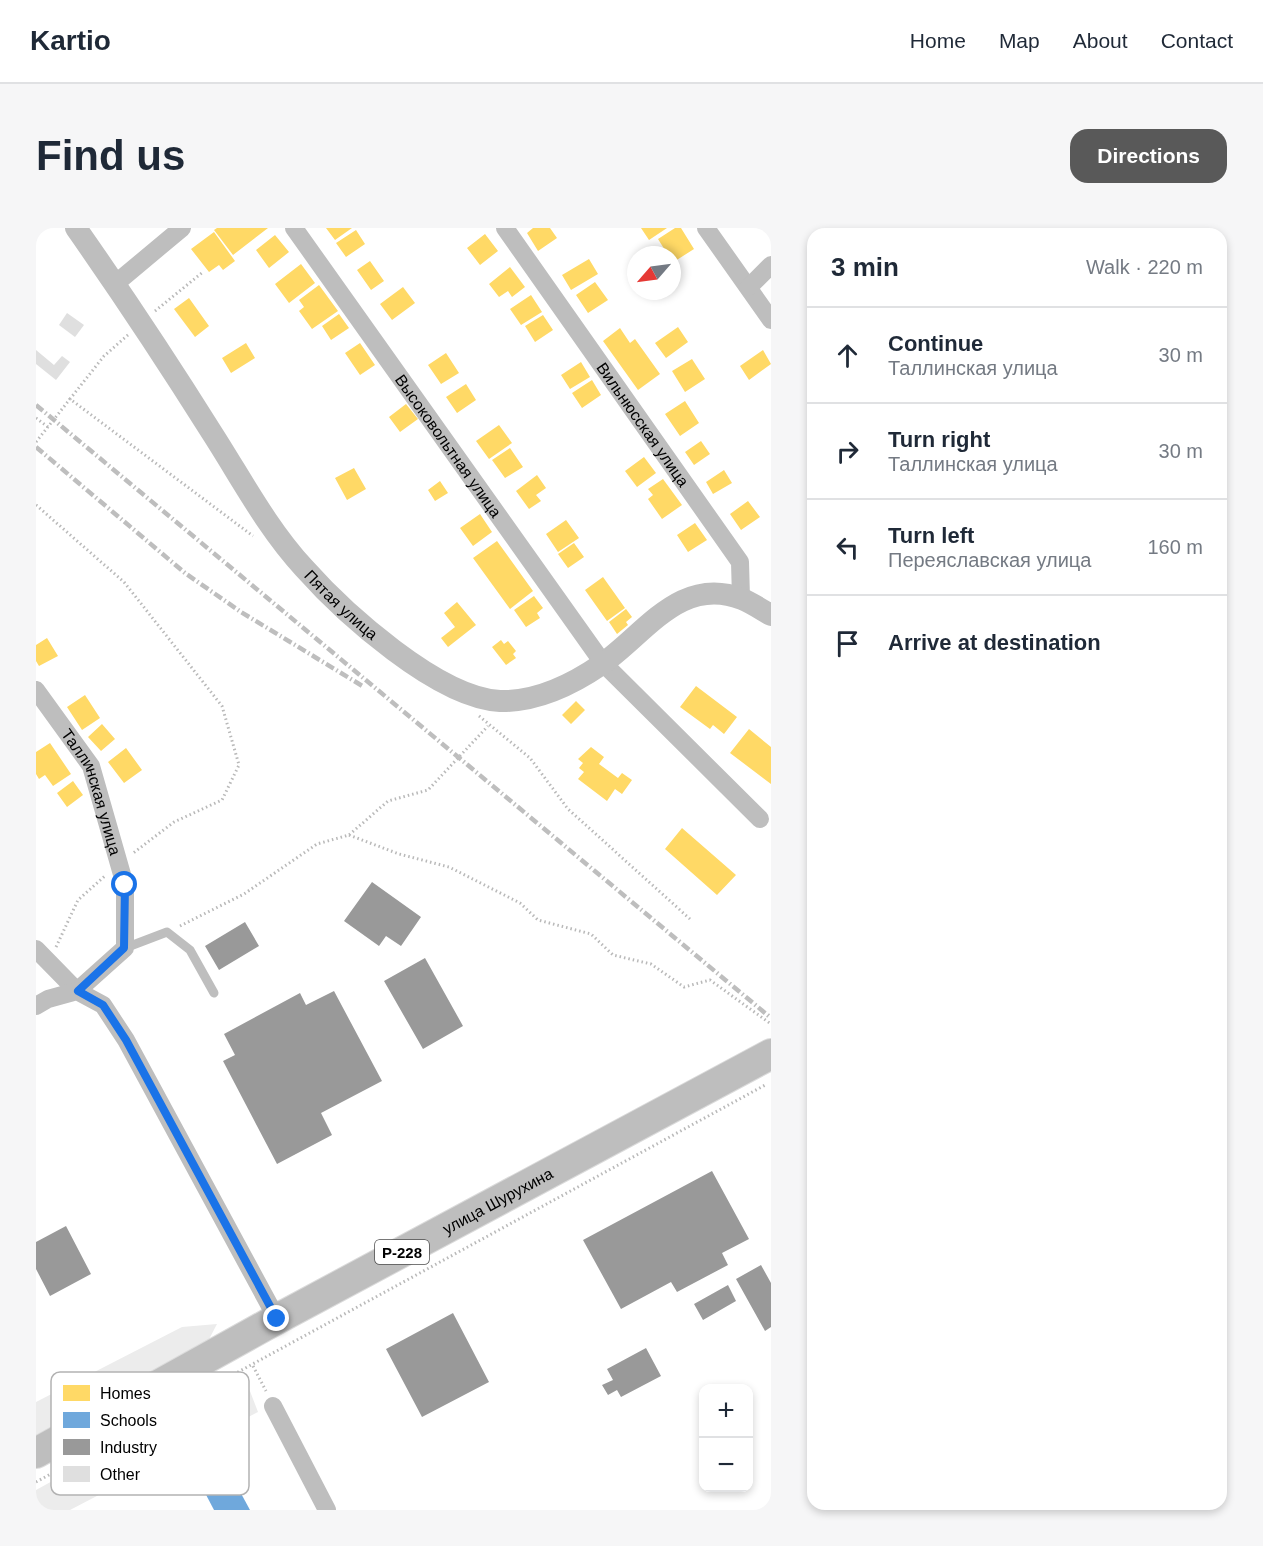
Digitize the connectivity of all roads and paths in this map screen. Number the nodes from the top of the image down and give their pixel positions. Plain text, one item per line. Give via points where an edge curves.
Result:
1 (76, 228) edge
2 (182, 228) edge
3 (294, 228) edge
4 (505, 228) edge
5 (706, 228) edge
6 (771, 265) edge
7 (115, 284) junction
8 (749, 287) junction
9 (771, 320) edge
10 (104, 356) dead end
11 (70, 399) junction
12 (36, 417) edge
13 (48, 428) junction
14 (36, 442) edge
15 (36, 505) edge
16 (256, 538) dead end
17 (741, 598) junction
18 (771, 615) edge
19 (603, 663) junction
20 (36, 690) edge
21 (473, 710) dead end
22 (488, 726) junction
23 (760, 819) dead end
24 (350, 835) junction
25 (119, 863) junction
26 (690, 919) dead end
27 (167, 932) junction
28 (124, 948) junction
29 (36, 949) edge
30 (49, 963) junction
31 (78, 991) junction
32 (214, 993) dead end
33 (36, 1006) edge
34 (771, 1024) edge
35 (771, 1054) edge
36 (771, 1082) edge
37 (277, 1319) junction
38 (253, 1366) junction
39 (182, 1372) edge
40 (242, 1372) edge
41 (273, 1406) joint
42 (51, 1445) edge
43 (36, 1453) edge
44 (51, 1474) edge
45 (36, 1482) edge
46 (327, 1510) edge

1 - 7 street, Пятая улица
2 - 7 street
3 - 19 street, Высоковольтная улица
4 - 17 street, Вильнюсская улица via 740,562
5 - 8 street
6 - 8 street
7 - 19 street, Пятая улица via 281,540 330,595 399,653 452,687 498,701 542,695
8 - 9 street
10 - 11 path
11 - 13 path, bridge
11 - 16 path
12 - 13 path
13 - 14 path, bridge
15 - 25 path via 124,582 222,706 239,765 222,800 174,822
17 - 18 street
17 - 19 street, Пятая улица via 701,592 666,609
19 - 23 street, Высоковольтная улица
20 - 25 street, Таллинская улица via 91,766
21 - 22 path
22 - 24 path via 428,790 388,801
22 - 26 path via 530,758 567,809
24 - 27 path via 317,844 244,894
24 - 34 path via 399,854 449,867 520,903 538,920 591,934 613,955 651,964 684,987 710,980
25 - 28 street, Таллинская улица via 125,885
25 - 30 path via 78,900
27 - 28 lane
27 - 32 lane via 190,950
28 - 31 street
29 - 30 street
30 - 31 street
31 - 33 street
31 - 37 street via 103,1005 126,1040
35 - 37 highway, улица Шурухина / Р-228
36 - 38 path
37 - 39 highway, улица Шурухина / Р-228
38 - 40 path
38 - 41 path
41 - 46 street
42 - 43 highway, улица Шурухина / Р-228
44 - 45 path

